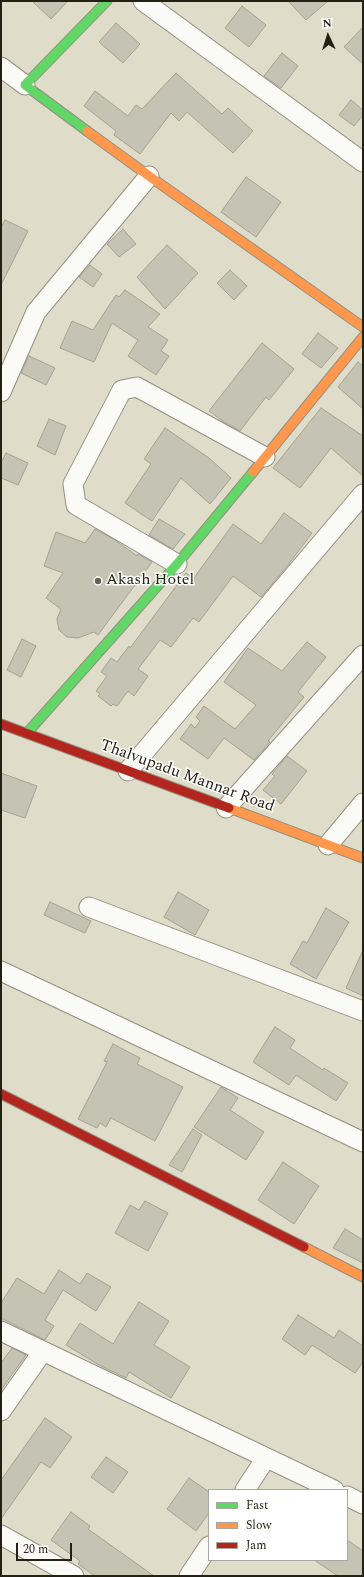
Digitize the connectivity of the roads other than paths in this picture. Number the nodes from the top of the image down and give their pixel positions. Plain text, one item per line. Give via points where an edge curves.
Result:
1 (107, 1) edge
2 (143, 1) edge
3 (1, 68) edge
4 (25, 85) junction
5 (363, 162) edge
6 (149, 176) junction
7 (363, 327) edge
8 (363, 337) edge
9 (1, 392) edge
10 (265, 457) junction
11 (363, 494) edge
12 (177, 564) junction
13 (363, 655) edge
14 (1, 724) edge
15 (27, 733) junction
16 (128, 771) junction
17 (363, 803) edge
18 (226, 808) junction
19 (328, 845) junction
20 (363, 858) edge
21 (89, 907) dead end
22 (1, 971) edge
23 (363, 1011) edge
24 (3, 1098) edge
25 (363, 1142) edge
26 (363, 1277) edge
27 (1, 1331) edge
28 (43, 1351) junction
29 (1, 1411) edge
30 (266, 1458) junction
31 (246, 1489) edge
32 (332, 1489) edge
33 (348, 1496) edge
34 (363, 1504) edge
35 (1, 1535) edge
36 (208, 1548) edge
37 (74, 1576) edge
38 (190, 1576) edge

1 - 4 street
2 - 5 street
3 - 4 street
4 - 6 street
6 - 7 street
6 - 9 street via 36,312
8 - 10 street
10 - 12 street
10 - 12 street via 138,387 122,390 73,484 76,505
11 - 16 street
12 - 15 street
13 - 18 street
14 - 15 street, Thalvupadu Mannar Road
15 - 16 street, Thalvupadu Mannar Road
16 - 18 street, Thalvupadu Mannar Road
17 - 19 street
18 - 19 street, Thalvupadu Mannar Road
19 - 20 street, Thalvupadu Mannar Road
21 - 23 street
22 - 25 street
24 - 26 street
27 - 28 street
28 - 29 street
28 - 30 street
30 - 31 street
30 - 32 street
33 - 34 street
35 - 37 street
36 - 38 street

